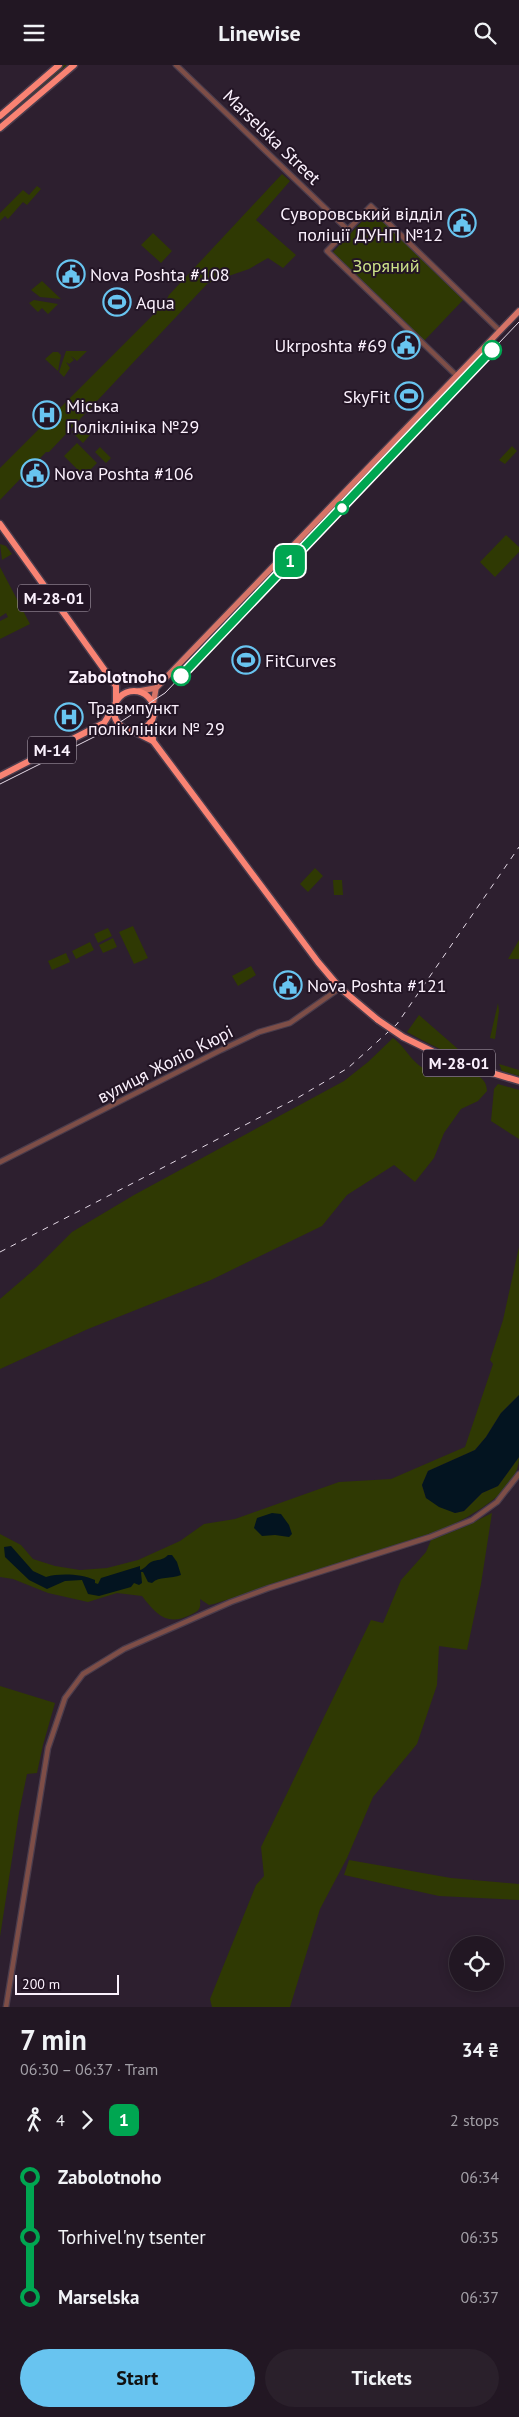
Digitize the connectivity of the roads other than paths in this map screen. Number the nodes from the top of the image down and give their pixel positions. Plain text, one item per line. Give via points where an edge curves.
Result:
1 (59, 65) edge
2 (74, 65) edge
3 (176, 65) edge
4 (7, 110) junction
5 (0, 116) edge
6 (14, 116) junction
7 (0, 128) edge
8 (348, 230) junction
9 (519, 311) edge
10 (500, 331) junction
11 (457, 376) junction
12 (0, 524) edge
13 (116, 686) junction
14 (156, 688) junction
15 (135, 691) junction
16 (115, 704) junction
17 (153, 705) junction
18 (152, 719) junction
19 (104, 723) junction
20 (128, 729) junction
21 (153, 741) junction
22 (0, 776) edge
23 (340, 988) junction
24 (519, 1081) edge
25 (0, 1163) edge
26 (519, 1474) edge
27 (6, 2007) edge

1 - 4 highway
2 - 6 highway
3 - 8 street, Marselska Street
4 - 5 highway
4 - 6 highway
6 - 7 highway
8 - 10 street via 371,206
8 - 11 street via 327,251
9 - 10 main road
10 - 11 main road
11 - 14 main road
12 - 13 highway, М-28-01
13 - 15 highway
13 - 16 highway
14 - 15 main road
14 - 17 main road
15 - 16 highway via 126,693
15 - 17 highway via 149,697
16 - 19 highway
16 - 20 highway via 116,719
17 - 18 highway
18 - 20 highway via 144,728
18 - 21 highway
19 - 20 highway
19 - 22 highway, М-14
20 - 21 highway, М-28-01
21 - 23 highway, М-28-01
23 - 24 highway, М-28-01, bridge via 403,1037 452,1061
23 - 25 street, вулиця Жоліо Кюрі via 290,1023 259,1032 221,1050
26 - 27 street via 497,1502 472,1520 430,1537 231,1602 124,1649 83,1674 64,1698 48,1748

